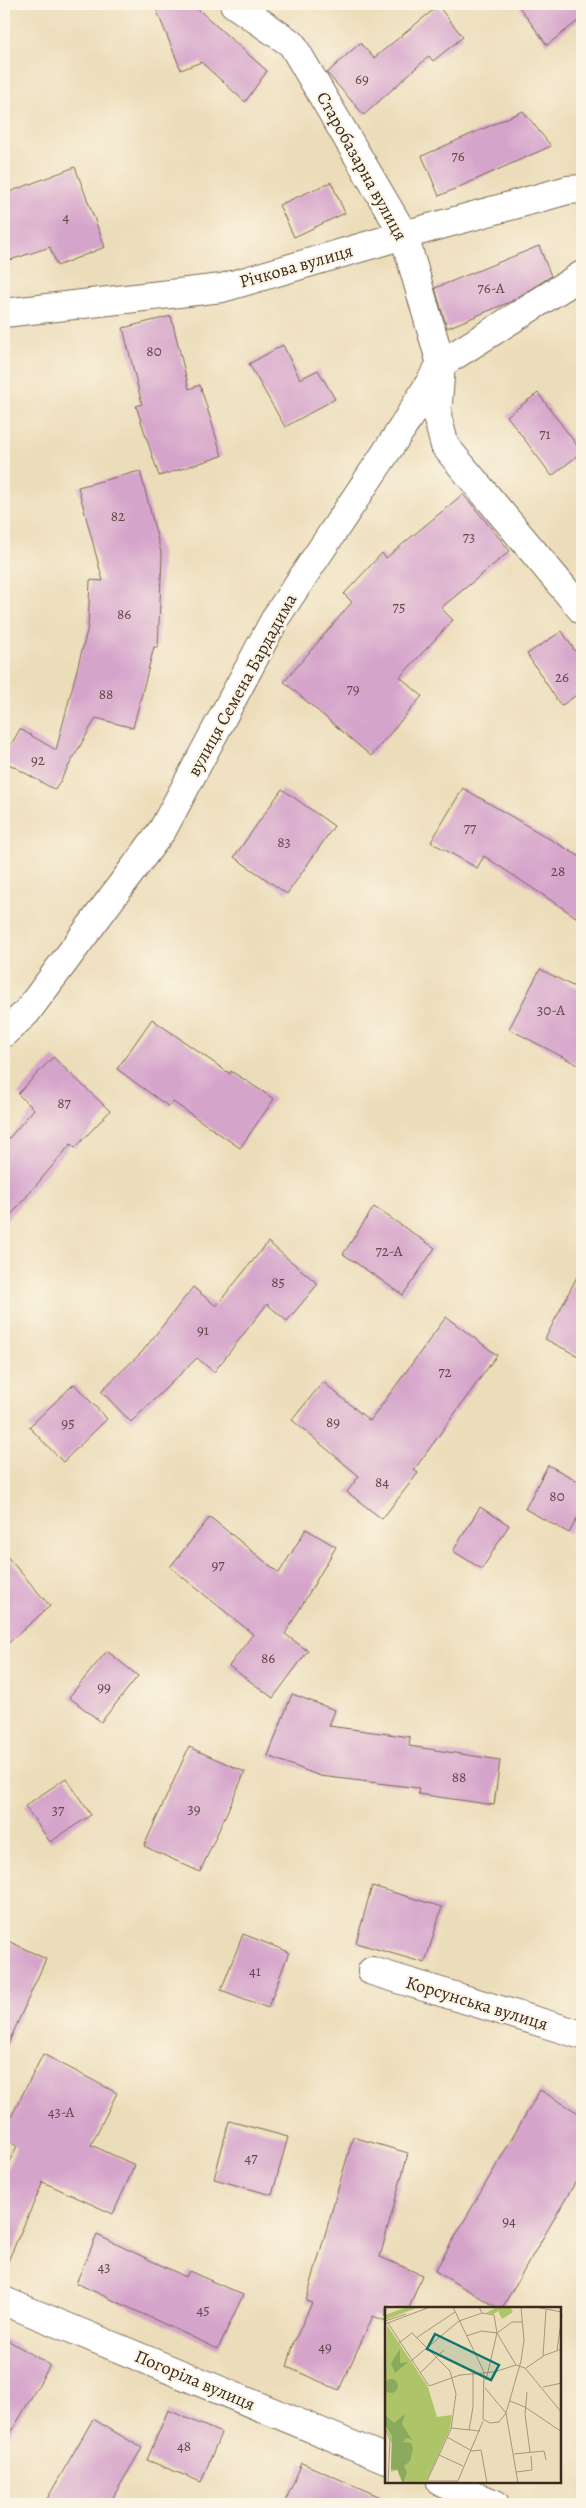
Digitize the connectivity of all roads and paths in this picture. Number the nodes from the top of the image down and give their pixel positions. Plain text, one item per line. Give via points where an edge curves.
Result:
1 (234, 4) edge
2 (582, 189) edge
3 (404, 235) junction
4 (582, 275) edge
5 (4, 313) edge
6 (441, 364) junction
7 (582, 610) edge
8 (4, 1034) edge
9 (372, 1971) dead end
10 (582, 2035) edge
11 (4, 2301) edge
12 (385, 2459) edge
13 (443, 2483) edge
14 (495, 2504) edge

1 - 3 street, Старобазарна вулиця via 292,44
2 - 3 street, Річкова вулиця via 568,190
3 - 5 street, Річкова вулиця via 222,288
3 - 6 street, Старобазарна вулиця
4 - 6 street, вулиця Семена Бардадима
6 - 7 street, Старобазарна вулиця via 437,416 445,446
6 - 8 street, вулиця Семена Бардадима via 401,430 276,617 163,829 26,1013
9 - 10 street, Корсунська вулиця
11 - 12 street, Погоріла вулиця
13 - 14 street

